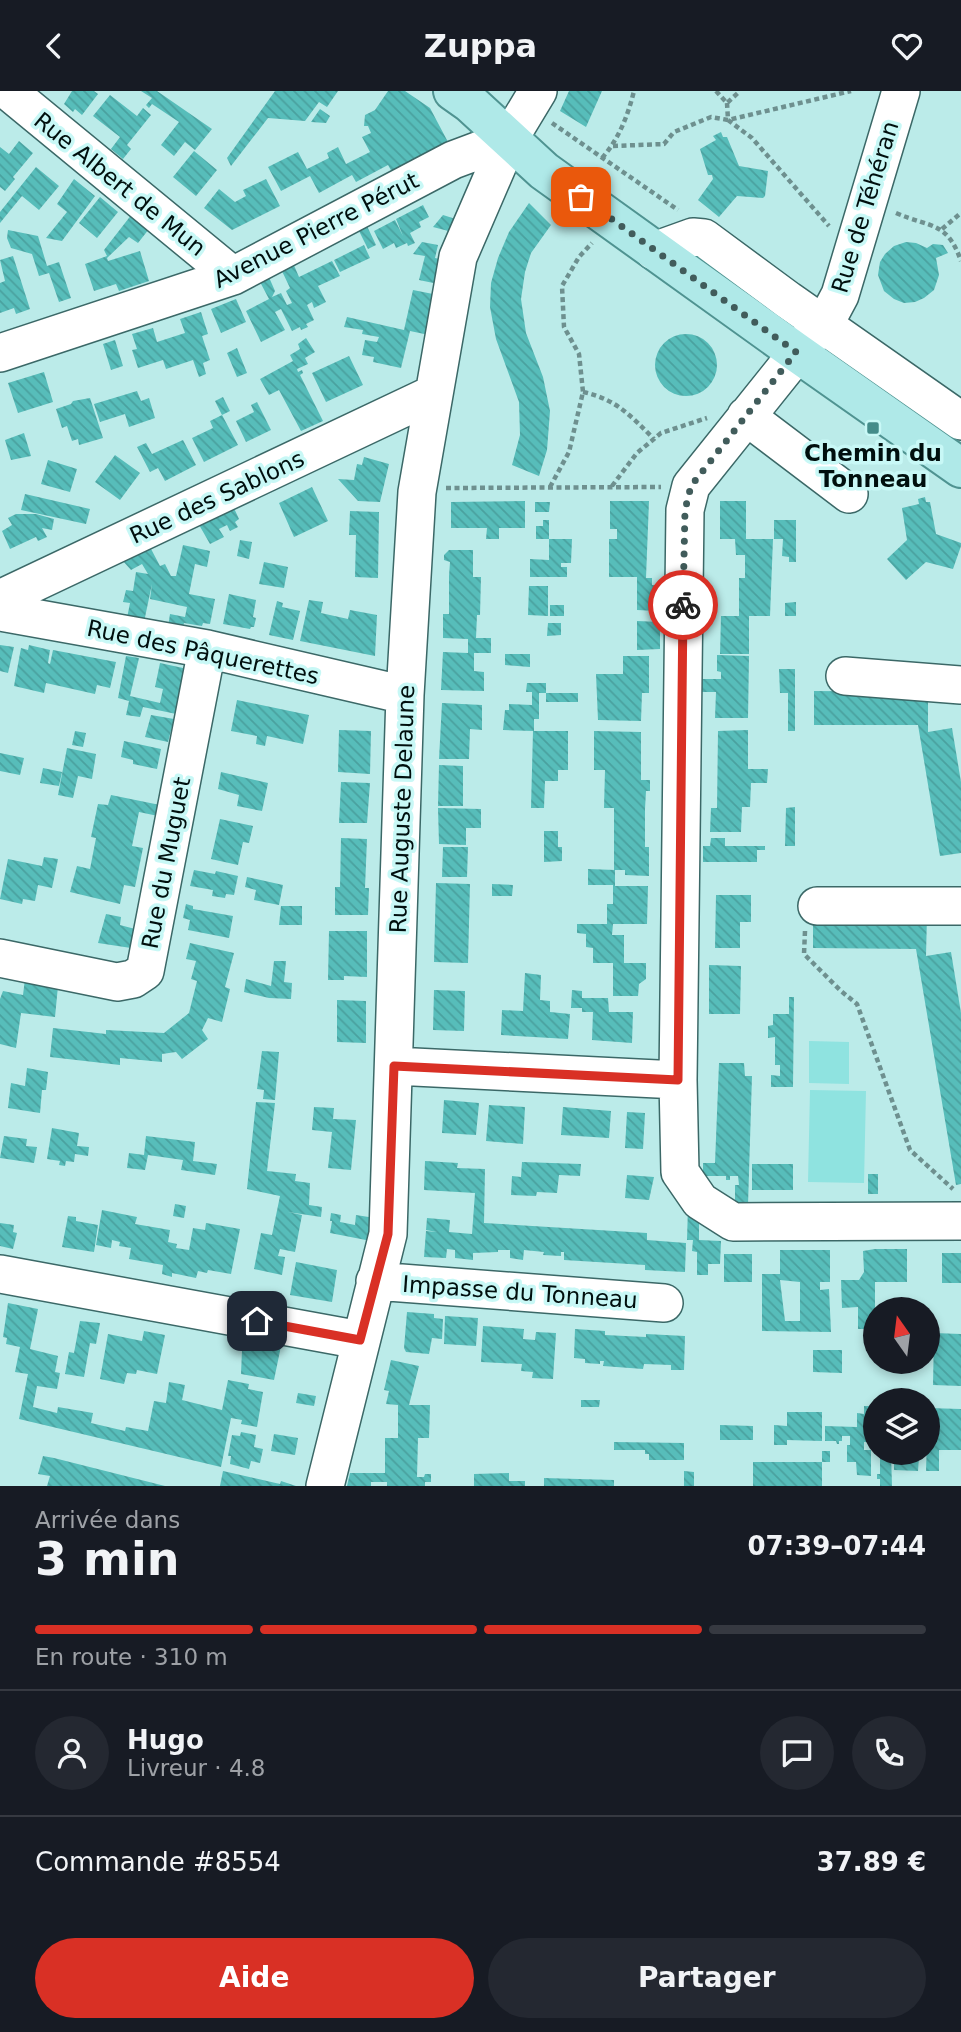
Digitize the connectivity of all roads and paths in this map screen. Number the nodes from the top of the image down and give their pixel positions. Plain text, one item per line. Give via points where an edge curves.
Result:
1 (8, 91) edge
2 (453, 91) edge
3 (634, 91) edge
4 (716, 91) edge
5 (740, 91) edge
6 (851, 91) edge
7 (901, 91) edge
8 (727, 103) junction
9 (518, 116) edge
10 (728, 120) junction
11 (613, 146) junction
12 (602, 158) junction
13 (868, 201) junction
14 (961, 213) edge
15 (612, 220) junction
16 (942, 229) junction
17 (705, 238) junction
18 (654, 251) junction
19 (853, 252) junction
20 (961, 261) edge
21 (233, 276) junction
22 (821, 323) junction
23 (796, 352) junction
24 (0, 353) edge
25 (583, 392) junction
26 (433, 394) junction
27 (746, 416) junction
28 (961, 421) edge
29 (654, 439) junction
30 (961, 468) edge
31 (691, 486) junction
32 (550, 487) junction
33 (612, 487) junction
34 (417, 492) junction
35 (849, 494) dead end
36 (0, 599) edge
37 (0, 612) edge
38 (207, 649) junction
39 (845, 676) dead end
40 (961, 685) edge
41 (405, 695) junction
42 (817, 906) joint
43 (961, 906) edge
44 (0, 958) edge
45 (394, 1066) junction
46 (678, 1080) junction
47 (961, 1191) edge
48 (961, 1221) edge
49 (0, 1274) edge
50 (375, 1281) junction
51 (664, 1303) dead end
52 (360, 1340) junction
53 (325, 1486) edge

1 - 21 street, Rue Albert de Mun
2 - 9 main road via 470,103
3 - 11 path
4 - 8 path
5 - 8 path
6 - 10 path
7 - 13 street, Rue de Téhéran
8 - 10 path
9 - 12 path
9 - 15 main road via 544,171
9 - 21 street, Avenue Pierre Pérut via 453,160
9 - 26 street, Rue Auguste Delaune via 458,257
10 - 11 path via 711,117 674,132 664,145
10 - 19 path via 752,138
11 - 12 path
12 - 17 path via 687,216
13 - 16 path
13 - 19 street, Rue de Téhéran
14 - 16 path
15 - 18 main road
15 - 25 path via 579,257 562,286 564,327 579,354
16 - 20 path
17 - 18 street via 693,237
17 - 22 street
18 - 23 main road
19 - 22 street, Rue de Téhéran via 840,295
21 - 24 street, Avenue Pierre Pérut
22 - 23 street, Rue de Téhéran
22 - 28 street
23 - 27 street, Rue de Téhéran
23 - 30 main road
25 - 29 path via 625,409
25 - 32 path via 569,452
26 - 34 street, Rue Auguste Delaune
26 - 36 street, Rue des Sablons
27 - 29 path via 718,414
27 - 31 street, Rue de Téhéran
27 - 35 street
29 - 33 path via 637,453
31 - 33 path
31 - 46 street via 685,510
32 - 33 path
32 - 34 path
34 - 41 street, Rue Auguste Delaune
37 - 38 street, Rue des Pâquerettes
38 - 41 street, Rue des Pâquerettes
38 - 44 street, Rue du Muguet via 145,971 117,982
39 - 40 street
41 - 45 street, Rue Auguste Delaune
42 - 43 street
42 - 47 path via 806,912 804,954 857,1003 910,1150 951,1188
45 - 46 street
45 - 50 street, Rue Auguste Delaune via 388,1234
46 - 48 street via 680,1172 700,1201 733,1222
49 - 52 street
50 - 51 street, Impasse du Tonneau
50 - 52 street, Rue Auguste Delaune
52 - 53 street, Rue Auguste Delaune

